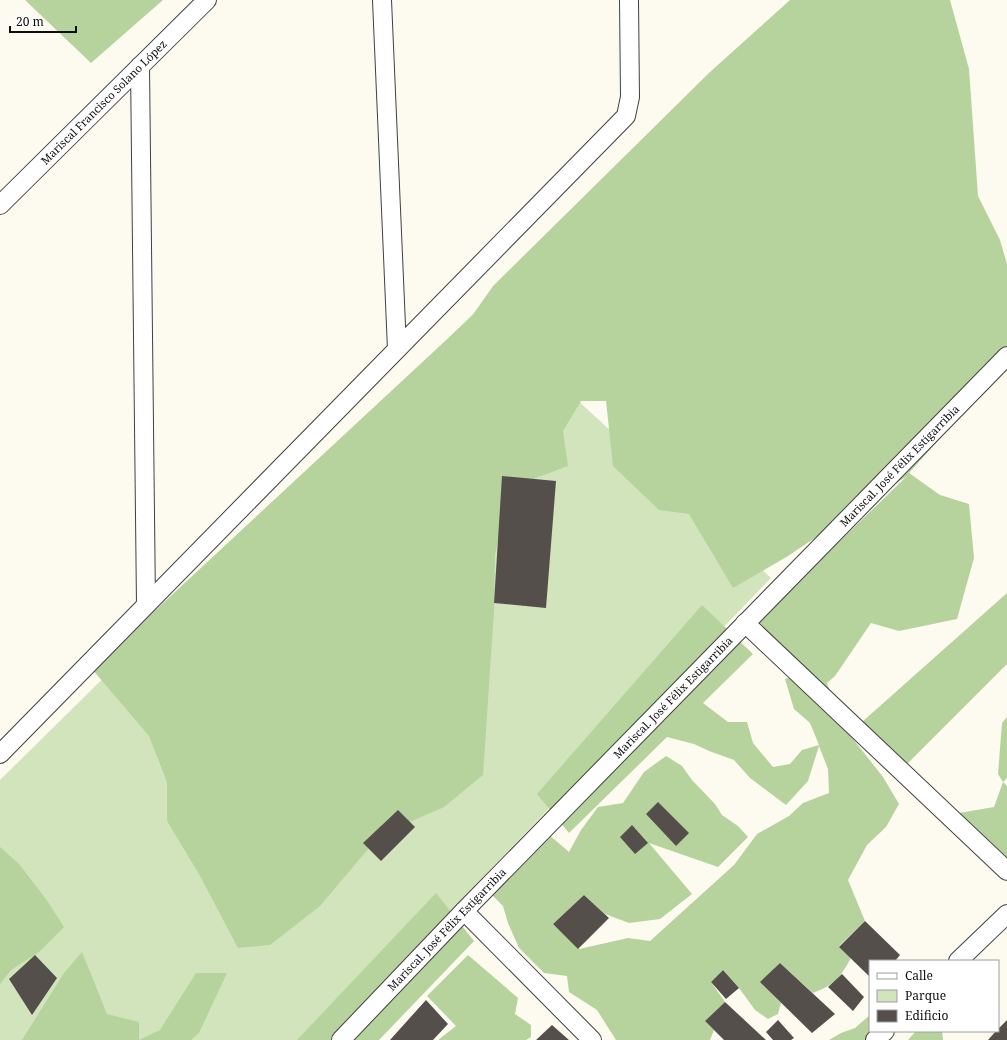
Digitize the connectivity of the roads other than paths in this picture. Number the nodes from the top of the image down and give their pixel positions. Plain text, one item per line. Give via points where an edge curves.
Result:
1 (206, 0) edge
2 (382, 0) edge
3 (629, 0) edge
4 (140, 66) junction
5 (0, 205) edge
6 (398, 349) junction
7 (1007, 356) edge
8 (146, 605) junction
9 (745, 623) junction
10 (0, 754) edge
11 (1007, 871) edge
12 (464, 911) junction
13 (1007, 914) edge
14 (959, 960) edge
15 (884, 1032) edge
16 (341, 1040) edge
17 (592, 1040) edge
18 (875, 1040) edge

1 - 4 street, Mariscal Francisco Solano López
2 - 6 street
3 - 6 street via 630,96 626,116
4 - 5 street, Mariscal Francisco Solano López
4 - 8 street
6 - 8 street
7 - 9 street, Mariscal. José Félix Estigarribia
8 - 10 street
9 - 11 street
9 - 12 street, Mariscal. José Félix Estigarribia
12 - 16 street, Mariscal. José Félix Estigarribia
12 - 17 street
13 - 14 street
15 - 18 street

